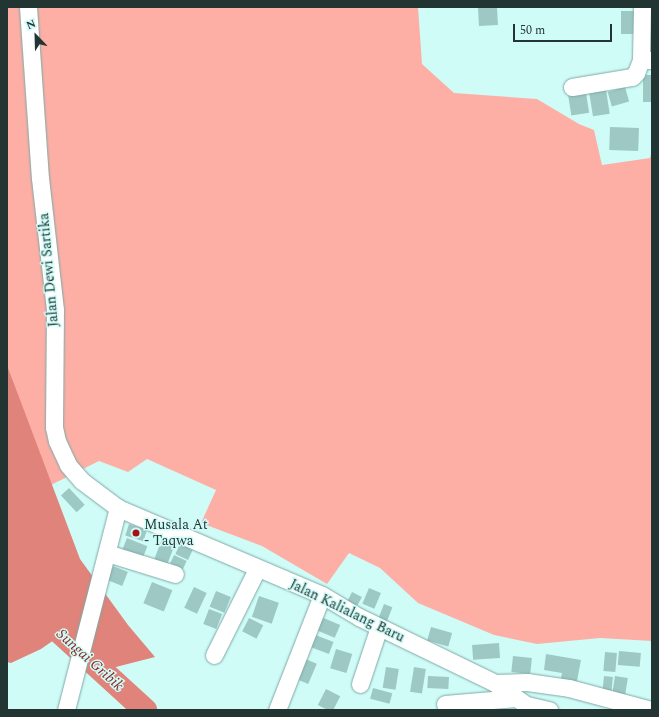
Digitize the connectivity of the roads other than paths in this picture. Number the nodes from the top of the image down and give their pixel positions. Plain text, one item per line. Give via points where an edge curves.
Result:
1 (28, 7) edge
2 (642, 7) edge
3 (647, 60) edge
4 (572, 87) dead end
5 (118, 508) junction
6 (107, 553) junction
7 (257, 569) junction
8 (176, 574) dead end
9 (322, 595) junction
10 (379, 626) junction
11 (214, 655) dead end
12 (495, 683) junction
13 (360, 684) dead end
14 (445, 704) dead end
15 (523, 704) edge
16 (67, 709) edge
17 (278, 710) edge
18 (549, 710) edge
19 (651, 710) edge

1 - 5 street, Jalan Dewi Sartika via 40,178 55,310 54,427 57,441 68,465 82,481
2 - 3 street
3 - 4 street via 632,77
5 - 6 street
5 - 7 street, Jalan Kalialang Baru
6 - 8 street
6 - 16 street
7 - 9 street, Jalan Kalialang Baru
7 - 11 street
9 - 10 street, Jalan Kalialang Baru
9 - 17 street
10 - 12 street, Jalan Kalialang Baru
10 - 13 street
12 - 15 street, Jalan Kalialang Baru
12 - 19 street via 527,682 569,688
14 - 15 street
15 - 18 street, Jalan Kalialang Baru

